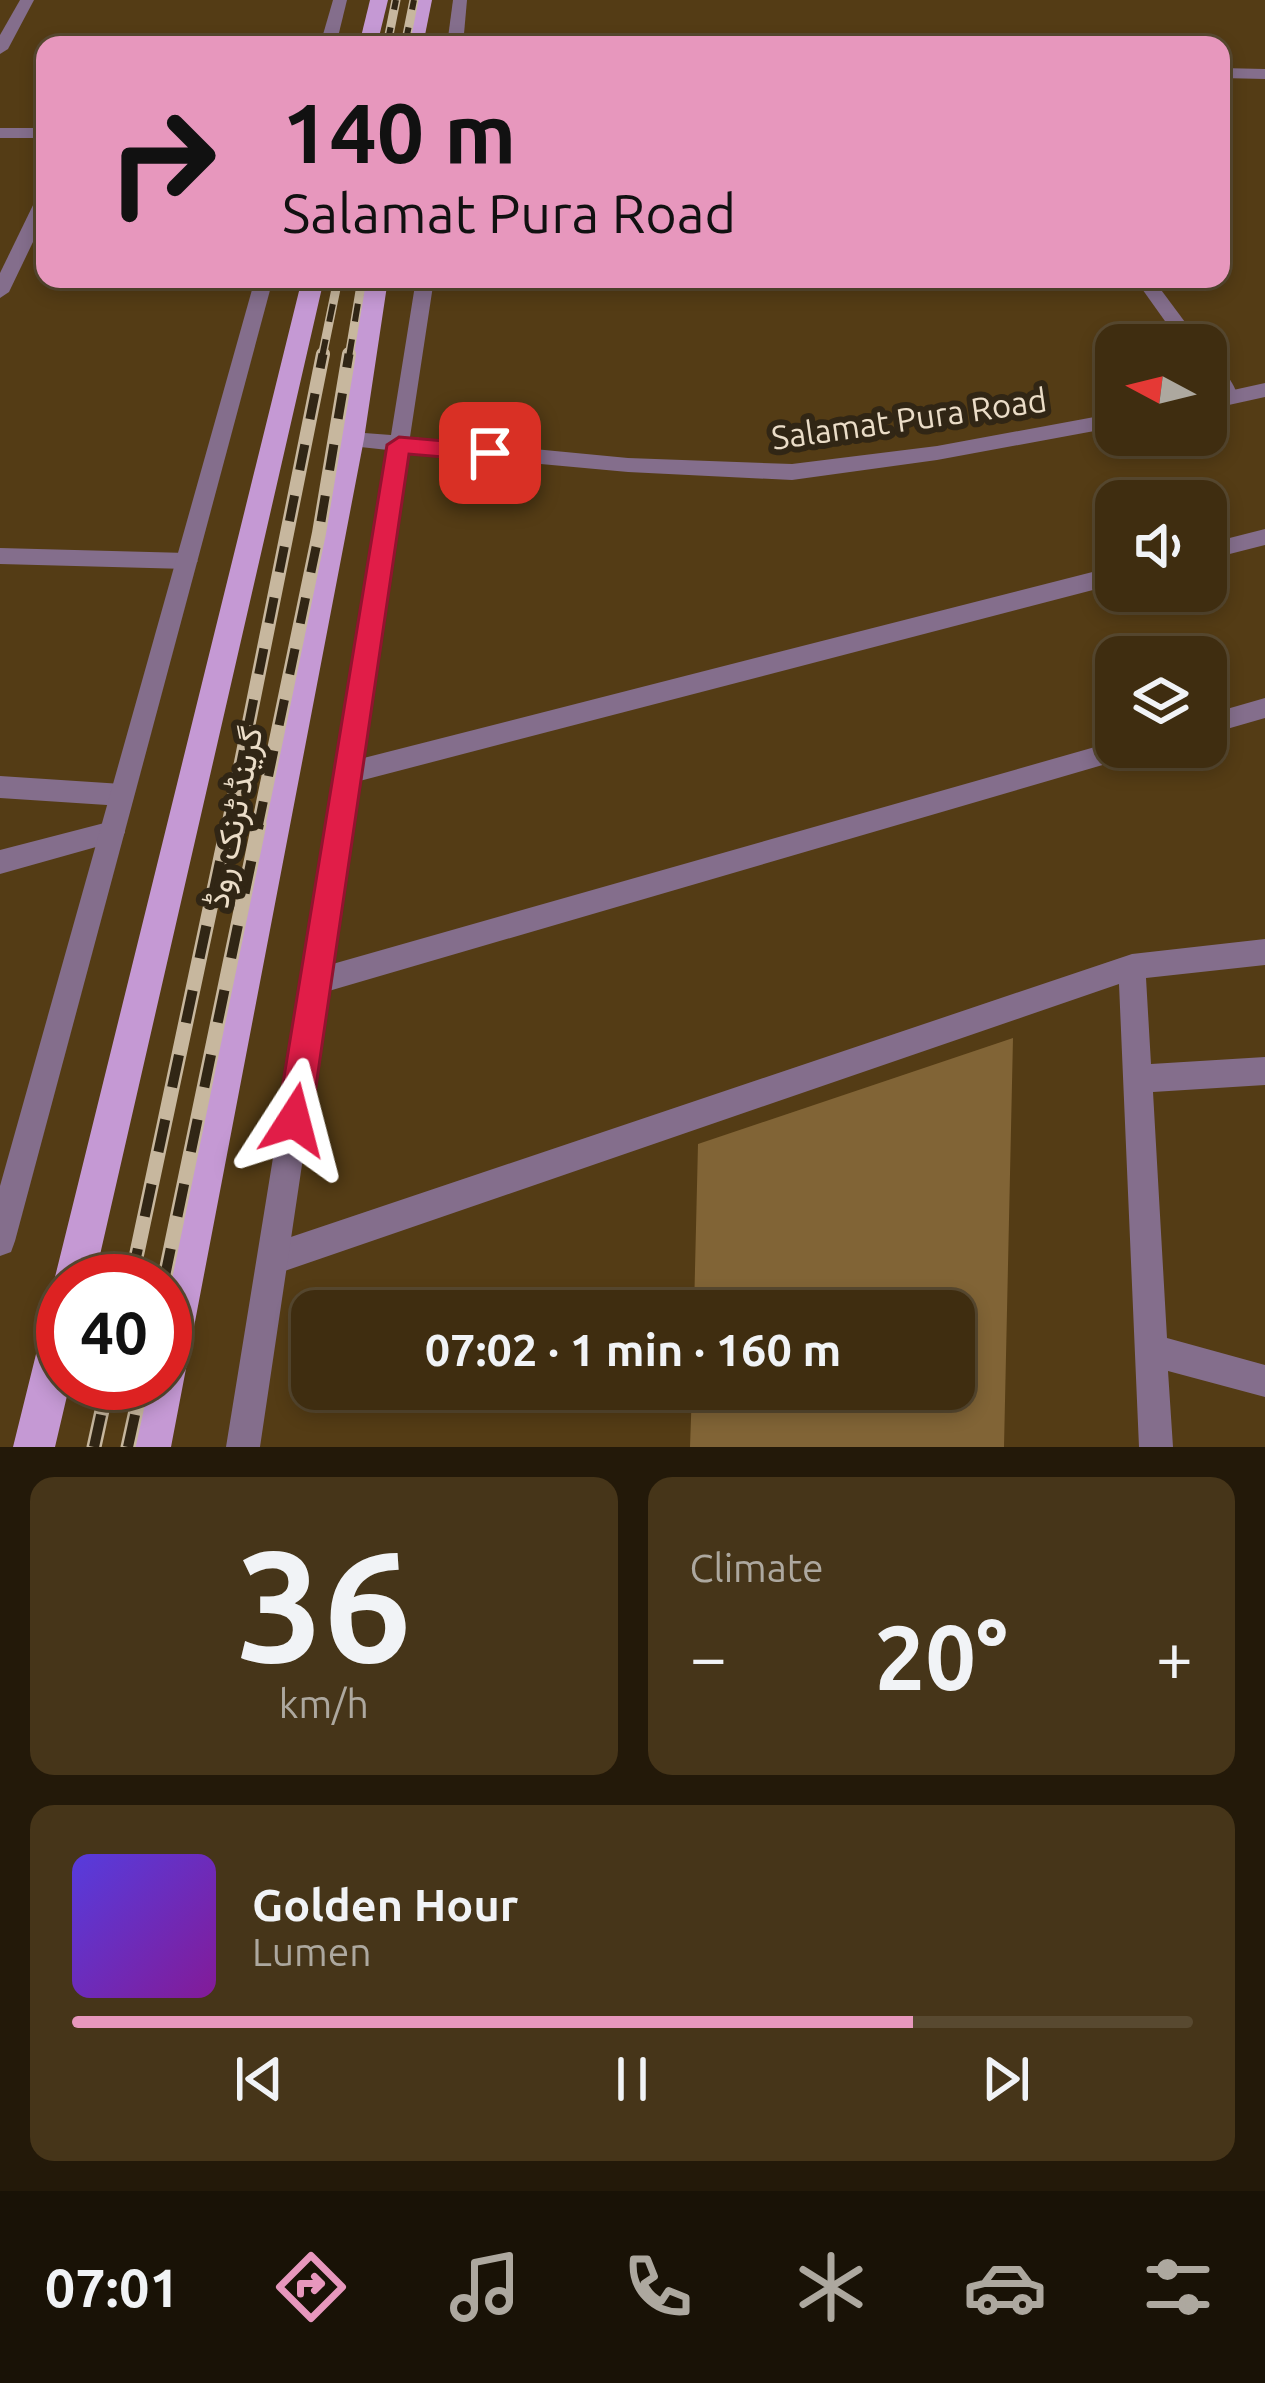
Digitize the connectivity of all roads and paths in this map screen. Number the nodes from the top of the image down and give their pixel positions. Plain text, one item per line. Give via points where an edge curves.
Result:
1 (27, 0) edge
2 (340, 0) edge
3 (379, 0) edge
4 (423, 0) edge
5 (460, 0) edge
6 (330, 36) edge
7 (370, 36) edge
8 (415, 36) edge
9 (456, 36) edge
10 (0, 49) edge
11 (1230, 73) edge
12 (1265, 74) edge
13 (36, 133) edge
14 (0, 134) edge
15 (36, 218) edge
16 (262, 288) edge
17 (311, 288) edge
18 (376, 288) edge
19 (424, 288) edge
20 (1151, 288) edge
21 (0, 292) edge
22 (1177, 324) edge
23 (1265, 390) edge
24 (1227, 392) edge
25 (1231, 398) junction
26 (1227, 399) edge
27 (1095, 424) edge
28 (351, 439) junction
29 (399, 445) junction
30 (1265, 537) edge
31 (1227, 547) edge
32 (0, 556) edge
33 (187, 561) junction
34 (1095, 580) edge
35 (1265, 708) edge
36 (1227, 719) edge
37 (1095, 757) edge
38 (348, 773) junction
39 (0, 787) edge
40 (122, 795) junction
41 (112, 832) junction
42 (0, 862) edge
43 (1265, 952) edge
44 (1132, 968) junction
45 (315, 982) junction
46 (1265, 1071) edge
47 (1138, 1079) junction
48 (0, 1241) edge
49 (80, 1254) edge
50 (188, 1254) edge
51 (273, 1259) junction
52 (1151, 1350) junction
53 (1265, 1382) edge
54 (43, 1410) edge
55 (157, 1410) edge
56 (34, 1447) edge
57 (150, 1447) edge
58 (243, 1447) edge
59 (1156, 1447) edge

1 - 10 street
2 - 6 street
3 - 7 main road
4 - 8 main road
5 - 9 street
11 - 12 street
13 - 14 street
15 - 21 street
16 - 33 street
17 - 49 main road, گرینڈ ٹرنک روڈ
18 - 28 main road, گرینڈ ٹرنک روڈ
19 - 29 street
20 - 22 street
23 - 25 street
24 - 25 street
25 - 26 street
27 - 29 street, Salamat Pura Road via 792,472
28 - 29 street, Salamat Pura Road
28 - 50 main road, گرینڈ ٹرنک روڈ
29 - 38 street
30 - 31 street
32 - 33 street
33 - 40 street
34 - 38 street
35 - 36 street
37 - 45 street
38 - 45 street
39 - 40 street
40 - 41 street
41 - 42 street
41 - 48 street
43 - 44 street
44 - 47 street
44 - 51 street
45 - 51 street
46 - 47 street
47 - 52 street
51 - 58 street
52 - 53 street
52 - 59 street
54 - 56 main road
55 - 57 main road

